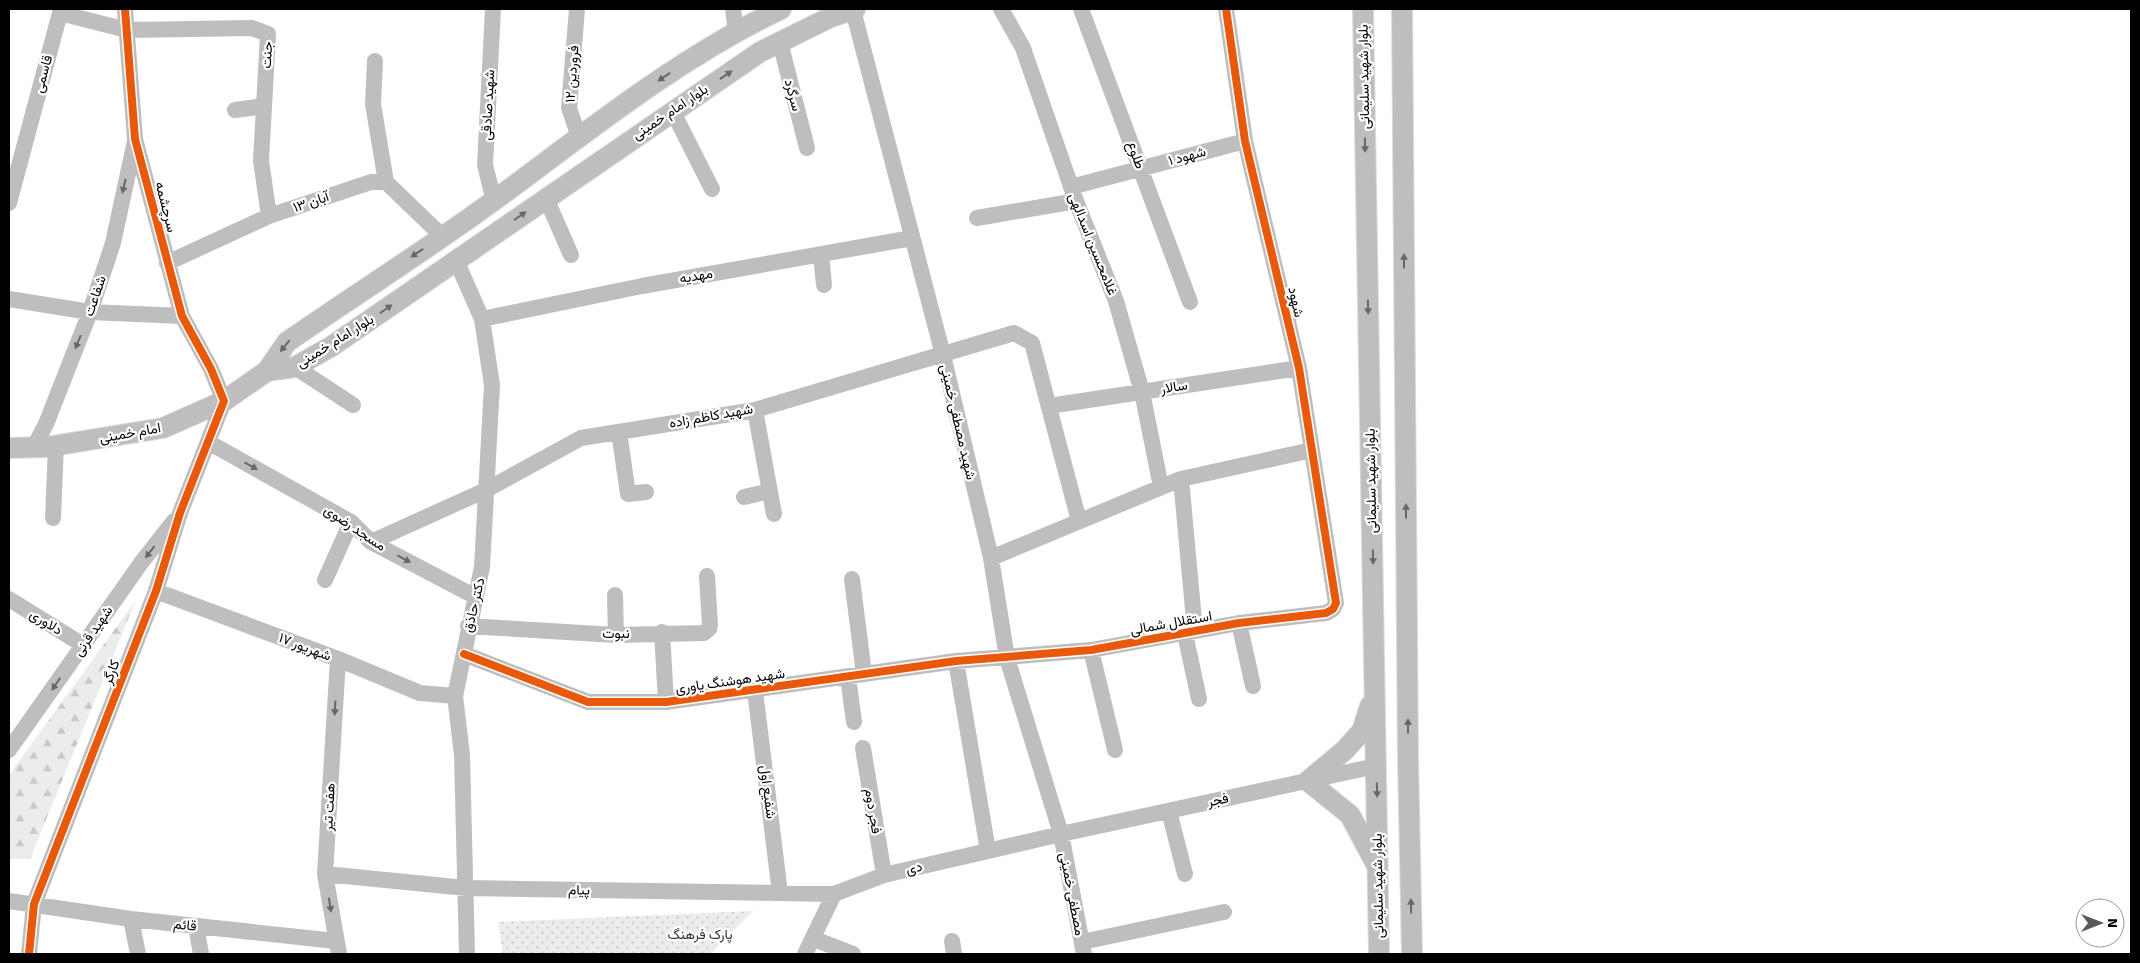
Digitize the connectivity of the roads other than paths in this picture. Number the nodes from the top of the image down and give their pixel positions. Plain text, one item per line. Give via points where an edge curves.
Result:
1 (125, 9) edge
2 (493, 9) edge
3 (577, 9) edge
4 (732, 9) edge
5 (781, 9) edge
6 (854, 9) edge
7 (1001, 9) edge
8 (1081, 9) edge
9 (1226, 9) edge
10 (1363, 9) edge
11 (1402, 9) edge
12 (127, 30) junction
13 (736, 32) junction
14 (780, 42) junction
15 (375, 61) dead end
16 (264, 106) junction
17 (235, 110) dead end
18 (672, 110) junction
19 (579, 137) junction
20 (135, 139) junction
21 (1245, 141) junction
22 (807, 148) dead end
23 (1140, 168) junction
24 (386, 182) junction
25 (11, 183) edge
26 (712, 189) dead end
27 (1073, 194) junction
28 (546, 198) junction
29 (494, 201) junction
30 (9, 203) edge
31 (269, 216) junction
32 (977, 218) dead end
33 (442, 236) junction
34 (912, 238) junction
35 (572, 254) dead end
36 (820, 254) junction
37 (456, 260) junction
38 (167, 263) junction
39 (824, 285) dead end
40 (9, 299) edge
41 (1190, 302) dead end
42 (90, 312) junction
43 (182, 316) junction
44 (482, 320) junction
45 (943, 355) junction
46 (294, 367) junction
47 (1299, 368) junction
48 (267, 371) junction
49 (1142, 392) junction
50 (224, 401) junction
51 (353, 405) dead end
52 (1049, 406) junction
53 (755, 410) junction
54 (619, 432) junction
55 (208, 442) junction
56 (56, 445) junction
57 (34, 447) junction
58 (9, 448) edge
59 (1312, 450) junction
60 (1181, 479) junction
61 (1161, 487) junction
62 (486, 490) junction
63 (770, 491) junction
64 (646, 492) dead end
65 (744, 497) dead end
66 (180, 513) junction
67 (774, 514) dead end
68 (53, 518) dead end
69 (351, 522) junction
70 (1079, 522) junction
71 (371, 542) junction
72 (991, 558) junction
73 (707, 576) dead end
74 (852, 579) dead end
75 (325, 580) dead end
76 (156, 591) junction
77 (615, 595) dead end
78 (476, 597) junction
79 (9, 599) edge
80 (1336, 603) joint
81 (1239, 623) junction
82 (468, 626) junction
83 (662, 632) junction
84 (1190, 633) junction
85 (616, 634) junction
86 (83, 645) junction
87 (1091, 650) junction
88 (464, 654) junction
89 (1007, 658) junction
90 (338, 659) junction
91 (956, 661) junction
92 (864, 674) junction
93 (848, 677) junction
94 (1253, 686) dead end
95 (755, 691) junction
96 (1375, 692) junction
97 (455, 696) junction
98 (1199, 699) dead end
99 (666, 702) junction
100 (854, 722) dead end
101 (863, 748) dead end
102 (9, 750) edge
103 (1115, 750) dead end
104 (1408, 759) junction
105 (1376, 766) junction
106 (1308, 781) junction
107 (1169, 811) junction
108 (1061, 834) junction
109 (988, 851) junction
110 (1378, 868) junction
111 (325, 874) junction
112 (1185, 874) dead end
113 (884, 875) junction
114 (466, 888) junction
115 (780, 893) junction
116 (834, 894) junction
117 (9, 901) edge
118 (34, 904) junction
119 (1224, 912) dead end
120 (131, 919) junction
121 (196, 926) junction
122 (338, 948) edge
123 (1083, 948) edge
124 (808, 950) edge
125 (29, 954) edge
126 (138, 954) edge
127 (202, 954) edge
128 (467, 954) edge
129 (853, 954) edge
130 (1379, 954) edge
131 (1412, 954) edge

1 - 12 street, سرچشمه
2 - 29 street, شهید صادقی via 485,165
3 - 19 street, ۱۲ فروردین via 569,108
4 - 13 street
5 - 13 main road, بلوار امام خمینی
6 - 14 main road, بلوار امام خمینی
6 - 34 street, شهید مصطفی خمینی
7 - 27 street, غلامحسین اسدالهی via 1023,48
8 - 23 street, طلوع
9 - 21 street, شهود
10 -> 96 main road, بلوار شهید سلیمانی
104 -> 11 main road
12 - 16 street, جنت via 252,28 268,34
12 - 20 street, سرچشمه
12 - 25 street, قاسمی via 60,13
13 -> 19 main road, بلوار امام خمینی via 665,76
18 -> 14 main road, بلوار امام خمینی
14 - 22 street, سرگرد
15 - 24 street via 372,104
16 - 17 street
16 - 31 street, جنت via 261,161
18 - 26 street
18 - 28 main road, بلوار امام خمینی
19 - 29 main road, بلوار امام خمینی
20 - 38 street, سرچشمه
20 -> 42 street, شفاعت via 113,243
21 - 23 street, شهود ۱
21 - 47 street, شهود
23 - 27 street, شهود ۱
23 - 41 street, طلوع
24 - 31 street, ۱۳ آبان via 371,182
24 - 33 street
25 - 30 street, قاسمی
27 - 32 street, شهود ۱
27 - 49 street, غلامحسین اسدالهی via 1116,301
28 - 35 street
37 -> 28 main road, بلوار امام خمینی
29 - 33 main road, بلوار امام خمینی
31 - 38 street, ۱۳ آبان
33 -> 48 main road, بلوار امام خمینی via 287,342
34 - 36 street, مهدیه
34 - 45 street, شهید مصطفی خمینی
36 - 39 street
36 - 44 street, مهدیه via 642,286
37 - 44 street, دکتر حاذق
46 -> 37 main road, بلوار امام خمینی via 332,346
38 - 43 street, سرچشمه
40 - 42 street
42 - 43 street
42 -> 57 street, شفاعت
43 - 50 street, سرچشمه via 211,369
44 - 62 street, دکتر حاذق via 492,385
45 - 52 street, شهید کاظم زاده via 1014,333 1032,343
45 - 53 street, شهید کاظم زاده
45 - 72 street, شهید مصطفی خمینی
46 - 48 main road, بلوار امام خمینی
46 - 51 street
47 - 49 street, سالار
47 - 59 street, شهود
48 - 50 main road, امام خمینی
49 - 52 street, سالار
49 - 61 street, غلامحسین اسدالهی
50 - 55 street, کارگر
50 - 56 main road, امام خمینی via 164,428
52 - 70 street, شهید کاظم زاده
53 - 54 street, شهید کاظم زاده
53 - 63 street
54 - 62 street, شهید کاظم زاده via 581,438
54 - 64 street via 628,494
55 - 66 street, کارگر
55 -> 69 street, مسجد رضوی
56 - 57 main road, امام خمینی
56 - 68 street
57 - 58 main road, امام خمینی
59 - 60 street
59 - 80 street, شهود
60 - 61 street
60 - 84 street
61 - 70 street
62 - 71 street
62 - 78 street, دکتر حاذق via 482,567
63 - 65 street
63 - 67 street
66 - 76 street, کارگر
66 -> 86 street, شهید قرنی
69 - 71 street, مسجد رضوی
69 - 75 street
70 - 72 street
71 -> 78 street, مسجد رضوی
72 - 89 street, شهید مصطفی خمینی
73 - 83 street, نبوت via 709,629 704,633
74 - 92 street
76 - 90 street, ۱۷ شهریور
76 - 118 street, کارگر
77 - 85 street
78 - 82 street, دکتر حاذق
79 - 86 street, دلاوری
80 - 81 street, استقلال شمالی via 1326,613
81 - 84 street, استقلال شمالی
81 - 94 street
82 - 85 street, نبوت
82 - 88 street, دکتر حاذق
83 - 85 street, نبوت
83 - 99 street
84 - 87 street, استقلال شمالی
84 - 98 street
86 -> 102 street, شهید قرنی
87 - 89 street, استقلال شمالی
87 - 103 street
88 - 97 street, دکتر حاذق
88 - 99 street, شهید هوشنگ یاوری via 588,702
89 - 91 street, شهید هوشنگ یاوری
89 - 108 street, شهید مصطفی خمینی
90 - 97 street, ۱۷ شهریور via 420,693
90 -> 111 street, هفت تیر
91 - 92 street, شهید هوشنگ یاوری
91 - 109 street
92 - 93 street, شهید هوشنگ یاوری
93 - 95 street, شهید هوشنگ یاوری
93 - 100 street
95 - 99 street, شهید هوشنگ یاوری
95 - 115 street, شفیع اول
96 - 105 main road, بلوار شهید سلیمانی
96 - 106 main road via 1362,731
97 - 114 street, دکتر حاذق via 462,755
101 - 113 street, فجر دوم
104 - 105 main road
131 -> 104 main road
105 - 106 street, فجر
105 -> 110 main road, بلوار شهید سلیمانی
106 - 107 street, فجر
106 - 110 main road via 1350,816
107 - 108 street, فجر
107 - 112 street
108 - 109 street, دی
108 - 123 street, مصطفی خمینی
109 - 113 street, دی
110 - 130 main road, بلوار شهید سلیمانی
111 - 114 street, پیام
111 -> 122 street, هفت تیر
113 - 116 street, دی
114 - 115 street, پیام
114 - 128 street, دکتر حاذق
115 - 116 street, پیام
116 - 124 street
117 - 118 street
118 - 120 street, قائم
118 - 125 street, کارگر
119 - 123 street
120 - 121 street, قائم
120 - 126 street
121 - 122 street, قائم
121 - 127 street
124 - 129 street

